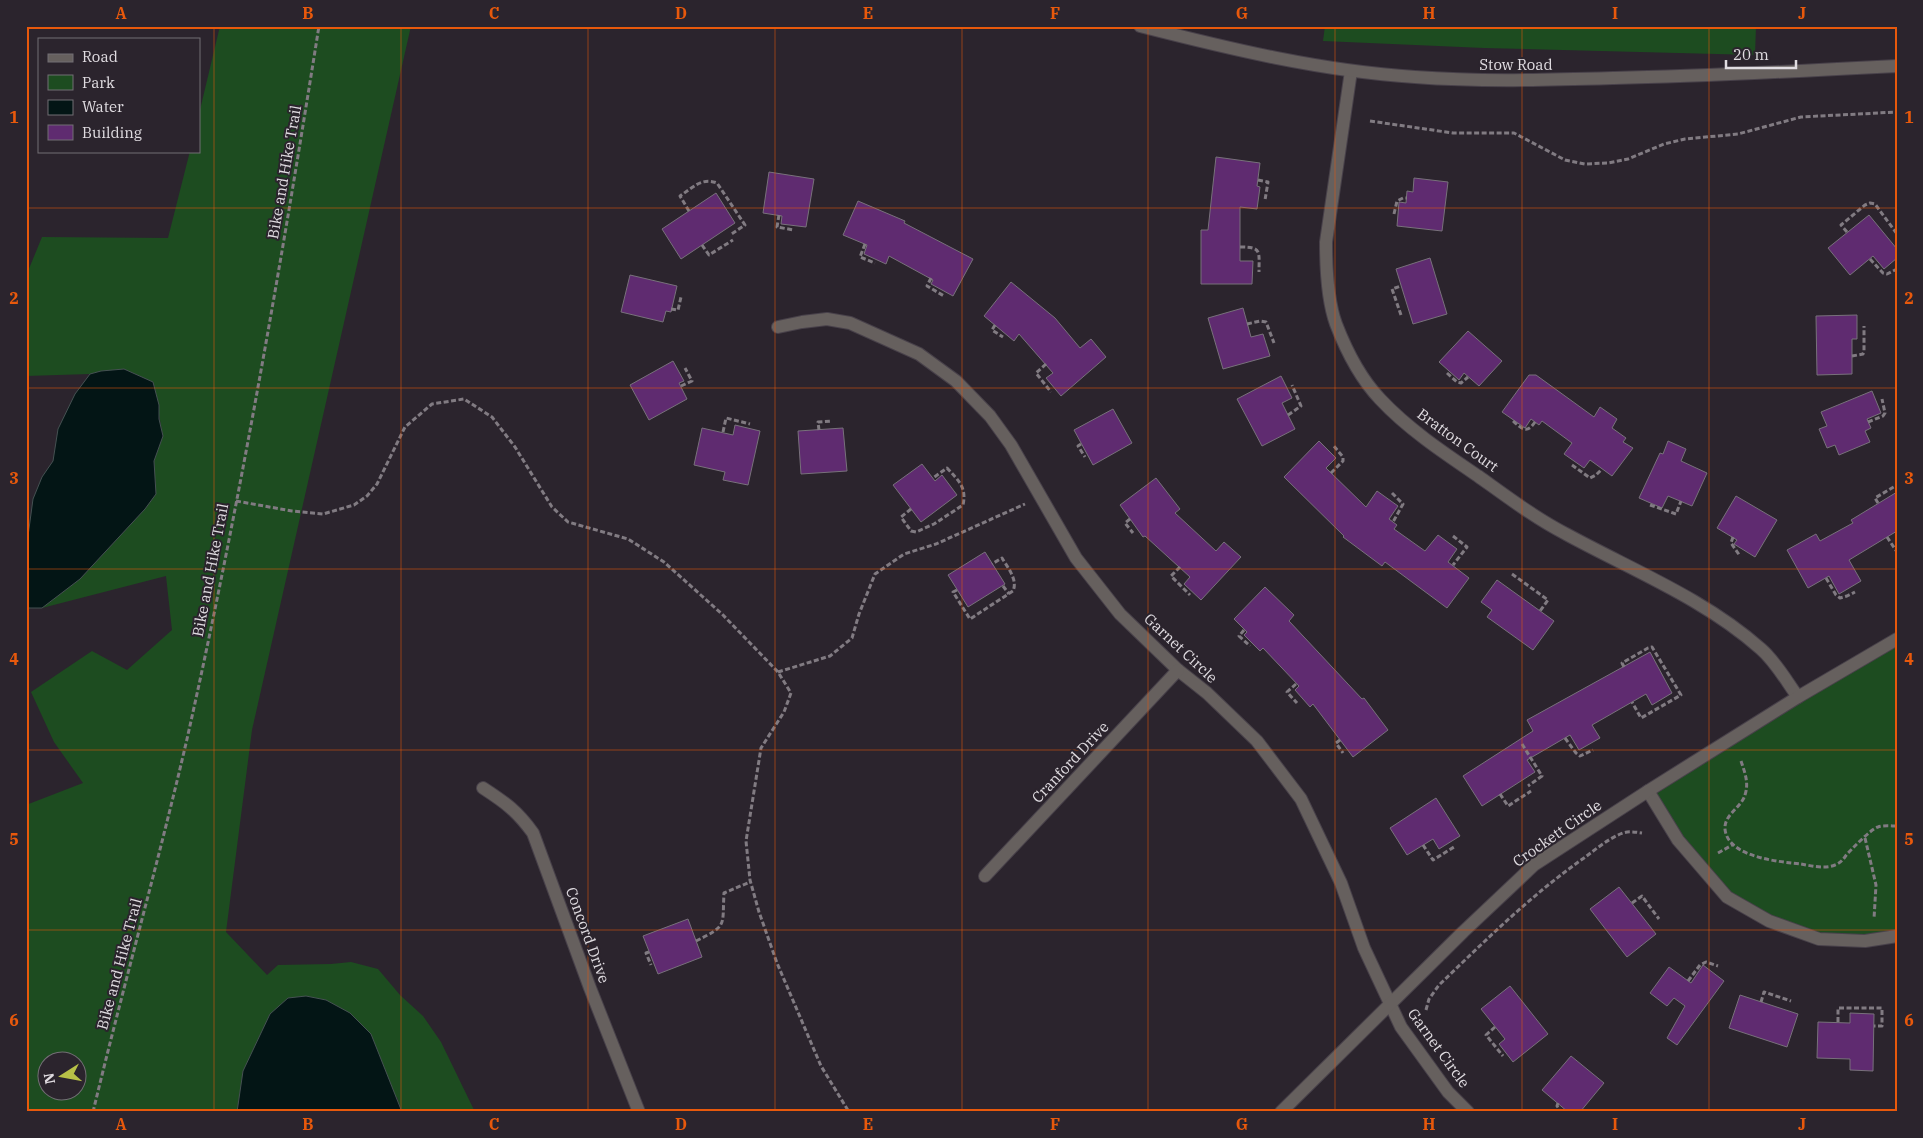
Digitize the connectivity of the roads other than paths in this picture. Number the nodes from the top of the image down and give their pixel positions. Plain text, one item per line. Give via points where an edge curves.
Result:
1 (1140, 26) edge
2 (1897, 66) edge
3 (1351, 71) junction
4 (778, 326) dead end
5 (1897, 639) edge
6 (1178, 670) junction
7 (1798, 697) junction
8 (483, 788) dead end
9 (1648, 791) junction
10 (985, 876) dead end
11 (1897, 936) edge
12 (1390, 1004) junction
13 (639, 1112) edge
14 (1281, 1112) edge
15 (1468, 1112) edge

1 - 3 street, Stow Road via 1266,56
2 - 3 street, Stow Road via 1528,81
3 - 7 street, Bratton Court via 1326,242 1326,270 1336,323 1367,383 1404,422 1506,495 1563,533 1699,604 1746,636 1763,650
4 - 6 street, Garnet Circle via 827,319 850,323 919,354 956,381 990,416 1011,445 1076,558 1120,614
5 - 7 street, Crockett Circle
6 - 10 street, Cranford Drive
6 - 12 street, Garnet Circle via 1257,741 1301,800 1341,883 1364,948
7 - 9 street, Crockett Circle
8 - 13 street, Concord Drive via 507,803 533,833
9 - 11 street via 1678,840 1727,897 1768,921 1819,940 1864,941
9 - 12 street, Crockett Circle via 1534,865
12 - 14 street, Crockett Circle
12 - 15 street, Garnet Circle via 1401,1027 1448,1092

